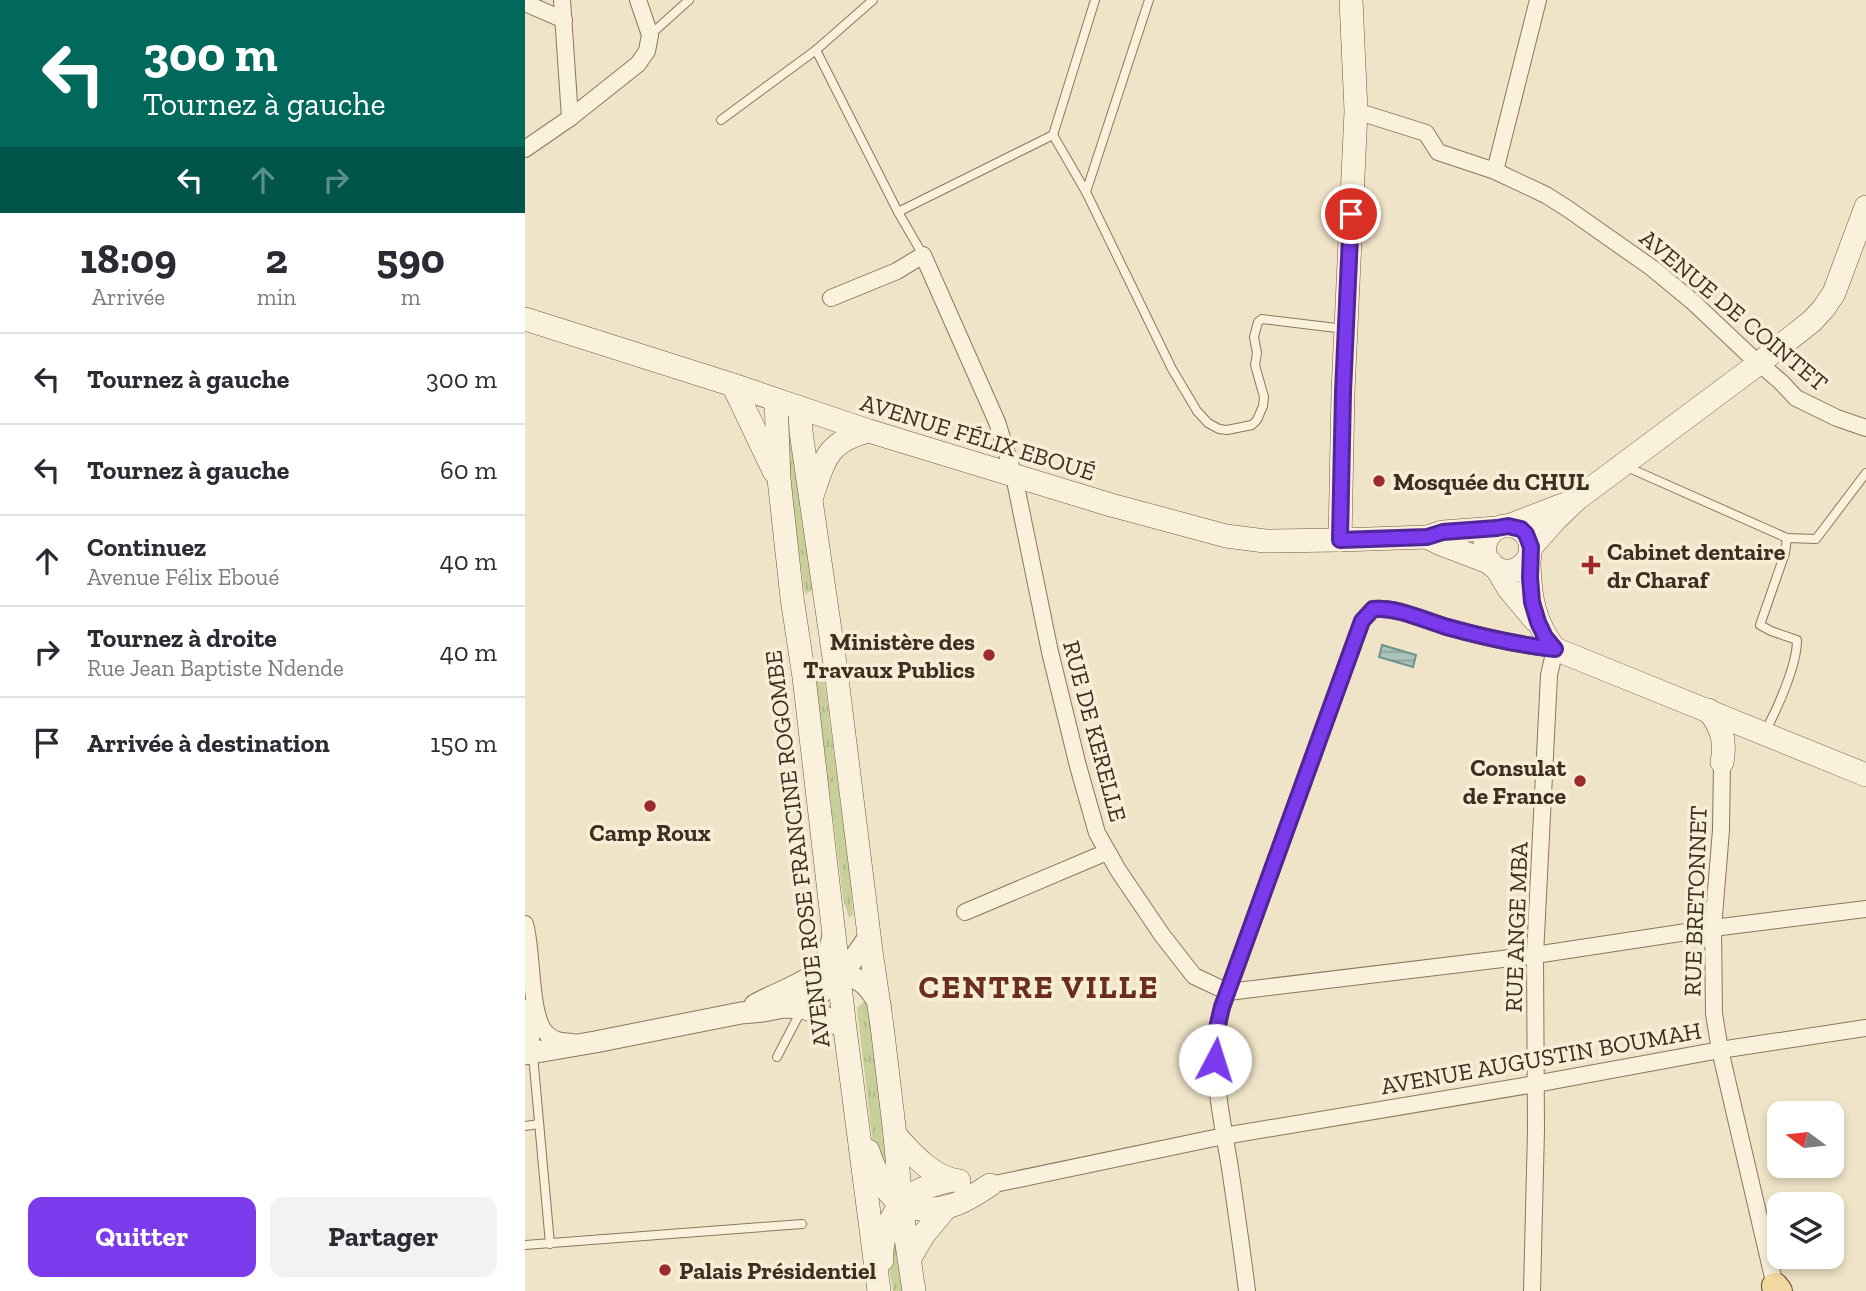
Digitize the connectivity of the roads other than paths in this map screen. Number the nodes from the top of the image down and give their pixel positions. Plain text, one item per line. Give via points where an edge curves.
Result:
1 (562, 0) edge
2 (638, 0) edge
3 (689, 0) edge
4 (873, 0) edge
5 (1095, 0) edge
6 (1149, 0) edge
7 (1351, 0) edge
8 (1538, 0) edge
9 (525, 2) edge
10 (564, 20) junction
11 (650, 35) junction
12 (816, 50) junction
13 (1356, 111) junction
14 (570, 118) junction
15 (721, 120) dead end
16 (1053, 135) junction
17 (525, 149) edge
18 (1495, 171) junction
19 (1086, 192) junction
20 (1866, 207) edge
21 (898, 212) junction
22 (923, 255) junction
23 (831, 298) dead end
24 (525, 319) edge
25 (1346, 329) junction
26 (1758, 363) junction
27 (733, 385) junction
28 (776, 400) junction
29 (800, 408) junction
30 (1866, 428) edge
31 (869, 431) junction
32 (1622, 464) junction
33 (1866, 473) edge
34 (1014, 476) junction
35 (779, 479) junction
36 (811, 499) junction
37 (1577, 499) junction
38 (1503, 527) junction
39 (1427, 537) junction
40 (1787, 538) junction
41 (1340, 540) junction
42 (1530, 552) junction
43 (1494, 566) junction
44 (1538, 622) junction
45 (831, 638) junction
46 (800, 644) junction
47 (1555, 649) junction
48 (1708, 710) junction
49 (1765, 733) junction
50 (1722, 762) junction
51 (1866, 775) edge
52 (1107, 852) junction
53 (1866, 909) edge
54 (965, 912) dead end
55 (525, 924) edge
56 (1713, 928) junction
57 (869, 937) junction
58 (1535, 955) junction
59 (525, 961) edge
60 (830, 972) junction
61 (1228, 992) junction
62 (798, 1005) junction
63 (880, 1006) junction
64 (741, 1013) junction
65 (1866, 1028) edge
66 (845, 1029) junction
67 (595, 1042) junction
68 (1720, 1051) junction
69 (529, 1054) edge
70 (776, 1057) dead end
71 (850, 1063) junction
72 (1535, 1084) junction
73 (539, 1124) junction
74 (525, 1126) edge
75 (895, 1135) junction
76 (1224, 1136) junction
77 (952, 1180) junction
78 (990, 1185) junction
79 (901, 1205) junction
80 (945, 1209) junction
81 (802, 1224) dead end
82 (549, 1244) junction
83 (525, 1245) edge
84 (910, 1258) junction
85 (1777, 1289) edge
86 (879, 1291) edge
87 (885, 1291) edge
88 (914, 1291) edge
89 (1247, 1291) edge
90 (1532, 1291) edge

1 - 10 street
2 - 11 street
3 - 11 lane
4 - 12 lane
5 - 16 lane
6 - 19 lane
7 - 13 main road
8 - 18 street
9 - 10 street
10 - 14 street
11 - 14 street via 638,64
12 - 15 lane
12 - 21 lane
13 - 18 street, AVENUE DE COINTET via 1426,133 1438,152
13 - 25 main road
14 - 17 street
16 - 19 lane
16 - 21 lane
18 - 26 street, AVENUE DE COINTET via 1546,195 1652,268
19 - 25 lane via 1172,369 1197,411 1219,429 1252,425 1263,405 1255,365 1258,322
20 - 26 main road via 1834,293 1812,321
21 - 22 lane
22 - 23 street
22 - 34 street, RUE DE KERELLE via 997,422
24 - 27 main road, AVENUE FÉLIX EBOUÉ
25 - 41 main road
26 - 30 street, AVENUE DE COINTET via 1796,398
26 - 32 main road
27 - 28 main road, AVENUE FÉLIX EBOUÉ
27 - 35 main road
28 - 29 main road, AVENUE FÉLIX EBOUÉ
28 - 35 main road, AVENUE ROSE FRANCINE ROGOMBE
29 - 31 main road, AVENUE FÉLIX EBOUÉ
29 - 36 main road
31 - 34 main road, AVENUE FÉLIX EBOUÉ
31 - 36 main road via 837,444 824,461
32 - 37 main road
32 - 40 lane
33 - 40 lane via 1816,539
34 - 41 main road, AVENUE FÉLIX EBOUÉ via 1226,536 1265,541
34 - 52 street, RUE DE KERELLE via 1078,766
35 - 46 main road, AVENUE ROSE FRANCINE ROGOMBE
36 - 45 main road
37 - 38 main road, AVENUE FÉLIX EBOUÉ
37 - 42 main road
38 - 39 main road, AVENUE FÉLIX EBOUÉ
38 - 42 main road via 1514,526 1526,534
38 - 43 main road via 1486,544
39 - 41 main road, AVENUE FÉLIX EBOUÉ
39 - 43 main road
40 - 49 lane via 1759,625 1797,640 1797,650
42 - 43 main road via 1526,564 1512,571
42 - 44 main road via 1532,602
43 - 44 main road
44 - 47 main road
45 - 46 main road
45 - 57 main road
46 - 60 main road, AVENUE ROSE FRANCINE ROGOMBE via 835,927
47 - 48 main road
47 - 58 street, RUE ANGE MBA via 1549,675
47 - 61 street via 1460,630 1386,608 1373,609 1362,621
48 - 49 main road
48 - 50 main road via 1724,735
49 - 50 main road via 1744,737
49 - 51 main road
50 - 56 street, RUE BRETONNET
52 - 54 street
52 - 61 street, RUE DE KERELLE via 1194,976
53 - 56 street
55 - 67 street via 539,1022 557,1041
56 - 58 street
56 - 68 street, RUE BRETONNET via 1714,1014
57 - 60 street via 857,956
57 - 63 main road
58 - 61 street
58 - 72 street, RUE ANGE MBA
59 - 69 street
60 - 62 street via 826,989
60 - 63 street via 863,983
60 - 64 street
60 - 66 main road, AVENUE ROSE FRANCINE ROGOMBE
61 - 76 street via 1217,1028 1215,1060
62 - 64 street
62 - 66 street
62 - 70 lane
63 - 75 main road
64 - 67 street
65 - 68 street, AVENUE AUGUSTIN BOUMAH
66 - 71 main road, AVENUE ROSE FRANCINE ROGOMBE
67 - 69 street
68 - 72 street, AVENUE AUGUSTIN BOUMAH
68 - 85 street, RUE BRETONNET
69 - 73 lane
71 - 79 main road via 873,1168
71 - 86 main road, AVENUE ROSE FRANCINE ROGOMBE
72 - 76 street, AVENUE AUGUSTIN BOUMAH
72 - 90 street, RUE ANGE MBA
73 - 74 lane
73 - 82 lane
75 - 77 main road via 932,1171
75 - 79 main road
76 - 78 street, AVENUE AUGUSTIN BOUMAH
76 - 89 street
77 - 78 main road
77 - 79 main road via 913,1193
78 - 80 main road
79 - 80 main road
79 - 84 main road
79 - 87 main road via 891,1219 881,1253
80 - 84 main road
81 - 82 lane
82 - 83 lane
84 - 88 main road

